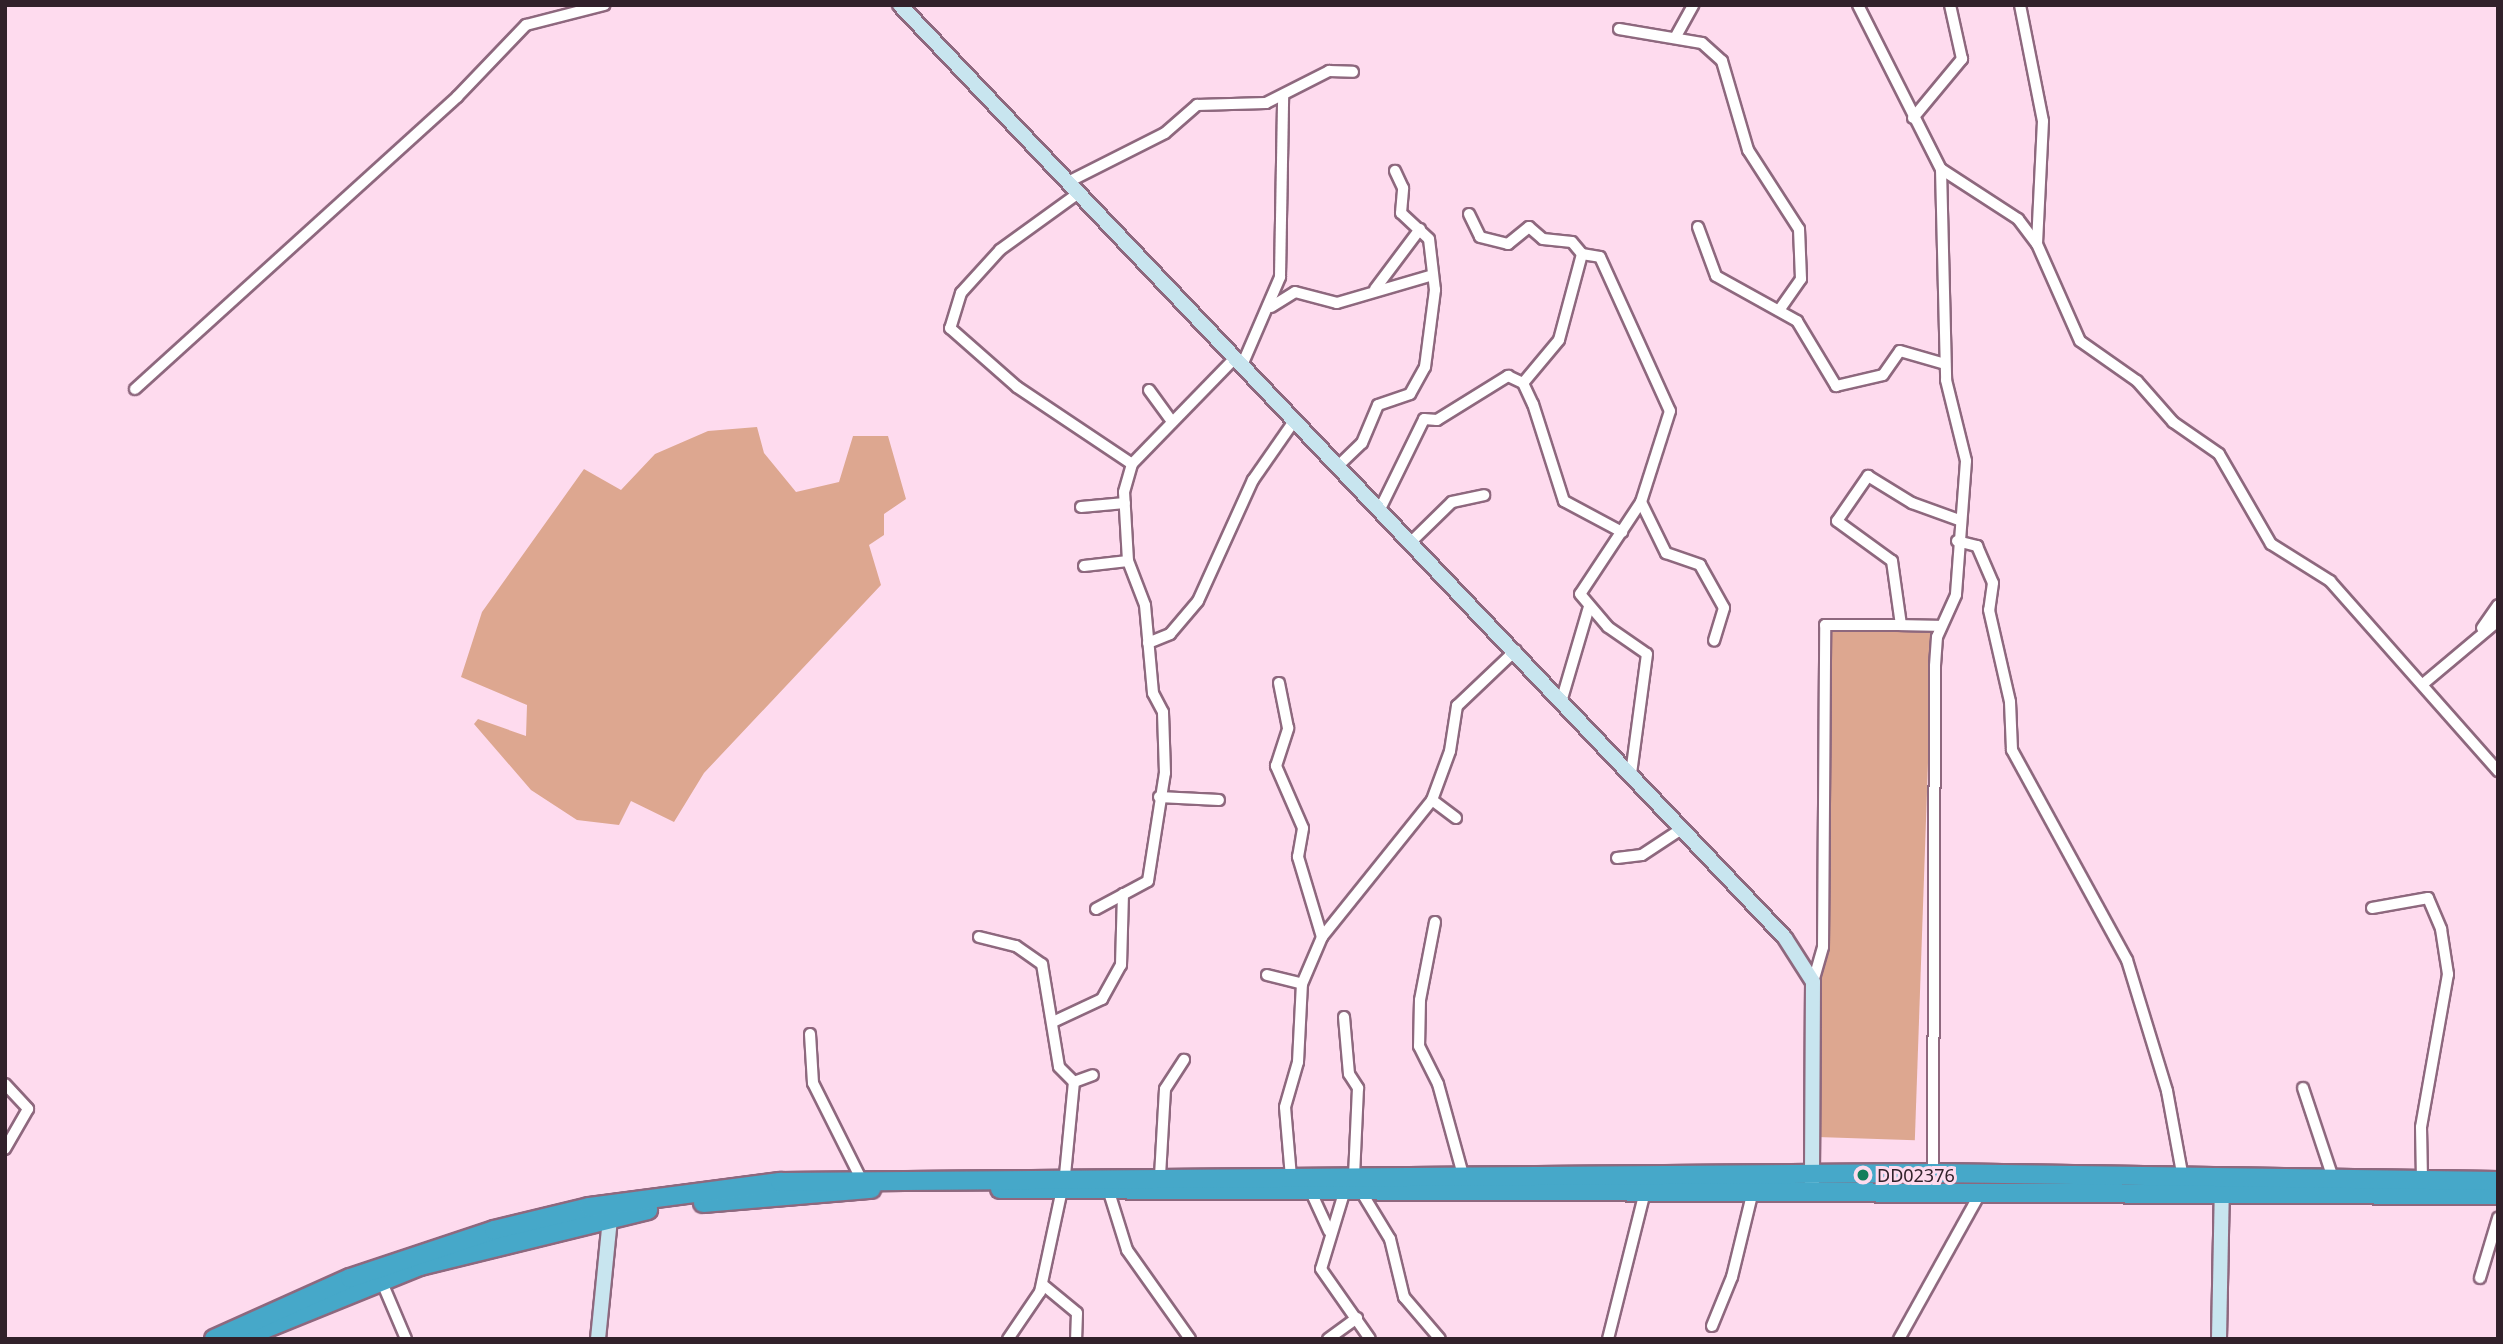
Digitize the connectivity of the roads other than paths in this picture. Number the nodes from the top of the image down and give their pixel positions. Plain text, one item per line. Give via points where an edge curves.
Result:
1 (604, 5) edge
2 (900, 5) edge
3 (1693, 5) edge
4 (1857, 5) edge
5 (1950, 5) edge
6 (2020, 5) edge
7 (1619, 29) dead end
8 (1675, 38) junction
9 (1353, 72) dead end
10 (1283, 97) junction
11 (1913, 118) junction
12 (1941, 169) junction
13 (1395, 171) dead end
14 (1070, 181) junction
15 (1080, 192) junction
16 (1469, 214) dead end
17 (1698, 227) dead end
18 (1420, 229) junction
19 (2038, 244) junction
20 (1582, 254) junction
21 (1433, 275) junction
22 (1375, 289) junction
23 (1271, 307) junction
24 (1781, 307) junction
25 (1239, 360) junction
26 (1945, 364) junction
27 (1523, 383) junction
28 (135, 389) dead end
29 (1149, 390) dead end
30 (1171, 420) junction
31 (1294, 421) junction
32 (1132, 464) junction
33 (1338, 466) junction
34 (1484, 495) dead end
35 (1642, 502) junction
36 (1125, 503) junction
37 (1081, 507) dead end
38 (1380, 509) junction
39 (1959, 520) junction
40 (1622, 531) junction
41 (1957, 541) junction
42 (1411, 542) junction
43 (1128, 561) junction
44 (1084, 566) dead end
45 (2498, 605) edge
46 (1589, 607) junction
47 (2498, 621) edge
48 (1901, 625) junction
49 (1941, 626) junction
50 (2478, 634) junction
51 (1714, 639) dead end
52 (1148, 643) junction
53 (1516, 649) junction
54 (1279, 683) dead end
55 (2423, 684) junction
56 (1562, 702) junction
57 (2498, 771) edge
58 (1631, 774) junction
59 (1159, 797) junction
60 (1219, 800) dead end
61 (1432, 800) junction
62 (1456, 818) dead end
63 (1683, 828) junction
64 (1617, 858) dead end
65 (1124, 894) junction
66 (2372, 908) dead end
67 (1097, 909) dead end
68 (1435, 922) dead end
69 (979, 937) dead end
70 (1322, 937) junction
71 (1267, 975) dead end
72 (1813, 982) junction
73 (1302, 984) junction
74 (1344, 1017) dead end
75 (1055, 1021) junction
76 (810, 1034) dead end
77 (1184, 1060) dead end
78 (1093, 1075) dead end
79 (1074, 1082) junction
80 (5, 1084) edge
81 (2303, 1088) dead end
82 (5, 1149) edge
83 (1933, 1173) junction
84 (1463, 1175) junction
85 (1160, 1176) junction
86 (1354, 1176) junction
87 (860, 1177) junction
88 (1291, 1177) junction
89 (2183, 1178) junction
90 (2333, 1178) junction
91 (2422, 1178) junction
92 (2498, 1181) edge
93 (1063, 1182) junction
94 (1813, 1183) junction
95 (2222, 1185) junction
96 (1108, 1189) junction
97 (1982, 1190) junction
98 (1753, 1191) junction
99 (1311, 1192) junction
100 (1645, 1192) junction
101 (1353, 1193) junction
102 (2498, 1195) edge
103 (610, 1218) junction
104 (2498, 1218) edge
105 (1329, 1231) junction
106 (2480, 1278) dead end
107 (381, 1280) junction
108 (1042, 1284) junction
109 (1357, 1318) junction
110 (1712, 1326) dead end
111 (599, 1338) edge
112 (214, 1339) edge
113 (242, 1339) edge
114 (406, 1339) edge
115 (1008, 1339) edge
116 (1076, 1339) edge
117 (1190, 1339) edge
118 (1328, 1339) edge
119 (1370, 1339) edge
120 (1440, 1339) edge
121 (1608, 1339) edge
122 (1899, 1339) edge
123 (2219, 1339) edge

1 - 28 street via 526,25 431,121
2 - 14 street
3 - 8 street
4 - 11 street
5 - 11 street via 1962,59
6 - 19 street via 2043,121
7 - 8 street
8 - 24 street via 1717,52 1748,150 1799,229 1801,279
9 - 10 street via 1329,71
10 - 14 street via 1254,105 1197,105 1165,134
10 - 23 street via 1280,277
11 - 12 street
12 - 19 street via 2001,205
12 - 26 street
13 - 18 street via 1403,188 1401,213
14 - 15 street
15 - 25 street
15 - 32 street via 1000,250 961,293 950,328 1017,387
16 - 20 street via 1480,237 1508,244 1525,227 1543,239 1572,242
17 - 24 street via 1716,276
18 - 21 street via 1429,239
18 - 22 street
19 - 55 street via 2080,341 2137,381 2173,422 2218,454 2272,544 2330,581
20 - 27 street via 1559,340
20 - 35 street via 1600,257 1670,411
21 - 22 street
21 - 33 street via 1433,324 1420,384 1405,398 1378,405 1362,443
22 - 23 street via 1337,303 1295,292
23 - 25 street
24 - 26 street via 1806,331 1842,387 1882,375 1900,351
25 - 30 street
25 - 31 street
26 - 39 street via 1966,461
27 - 38 street via 1508,376 1437,420 1424,419
27 - 40 street via 1564,501
29 - 30 street
30 - 32 street
31 - 33 street
31 - 52 street via 1253,480 1198,601 1170,634
32 - 36 street
33 - 38 street
34 - 42 street via 1452,502
35 - 40 street
35 - 51 street via 1666,553 1700,565 1724,608
36 - 37 street
36 - 43 street
38 - 42 street
39 - 41 street
39 - 48 street via 1912,503 1868,476 1839,516 1892,561
40 - 46 street via 1580,589
41 - 49 street via 1956,596
41 - 89 street via 1977,546 1993,583 1989,610 2010,702 2012,750 2127,960 2167,1091
42 - 53 street
43 - 44 street
43 - 52 street via 1144,605
45 - 50 street
46 - 56 street
46 - 58 street via 1649,662
47 - 50 street
48 - 49 street
48 - 72 street via 1825,625 1823,947
49 - 83 street
50 - 55 street
52 - 59 street via 1153,693 1163,717
53 - 56 street
53 - 61 street via 1464,693
54 - 70 street via 1288,728 1276,766 1303,828 1298,857
55 - 57 street
56 - 58 street
58 - 63 street
59 - 60 street
59 - 65 street via 1151,873
61 - 62 street
61 - 70 street
63 - 64 street via 1642,855
63 - 72 street via 1785,938
65 - 67 street
65 - 75 street via 1121,965 1102,999
66 - 91 street via 2428,898 2444,948 2448,974 2420,1135
68 - 84 street via 1420,1000 1419,1046 1438,1083
69 - 75 street via 1039,958
70 - 73 street
71 - 73 street
72 - 94 street
73 - 88 street via 1298,1062 1285,1107
74 - 86 street via 1349,1074 1358,1088
75 - 79 street via 1059,1067
76 - 87 street via 813,1083
77 - 85 street via 1165,1089
78 - 79 street
79 - 93 street
80 - 82 street via 29,1110
81 - 90 street
83 - 89 highway
83 - 94 highway
84 - 86 highway
84 - 94 highway
85 - 88 highway
85 - 93 highway
86 - 88 highway
87 - 93 highway
87 - 112 highway via 657,1197 507,1227 350,1278
89 - 95 highway
90 - 91 highway
90 - 95 highway
91 - 92 highway
93 - 96 highway
93 - 103 highway via 796,1193
93 - 108 street
94 - 97 highway
94 - 98 highway
95 - 97 highway
95 - 102 highway
95 - 123 street
96 - 99 highway
96 - 117 street via 1127,1250
97 - 122 street
98 - 100 highway
98 - 110 street via 1732,1277
99 - 101 highway
99 - 105 street
100 - 101 highway
100 - 121 street
101 - 105 street
101 - 120 street via 1390,1239 1404,1297
103 - 107 highway
103 - 111 street
104 - 106 street
105 - 109 street via 1321,1269
107 - 113 highway
107 - 114 street
108 - 115 street
108 - 116 street via 1077,1313
109 - 118 street
109 - 119 street

